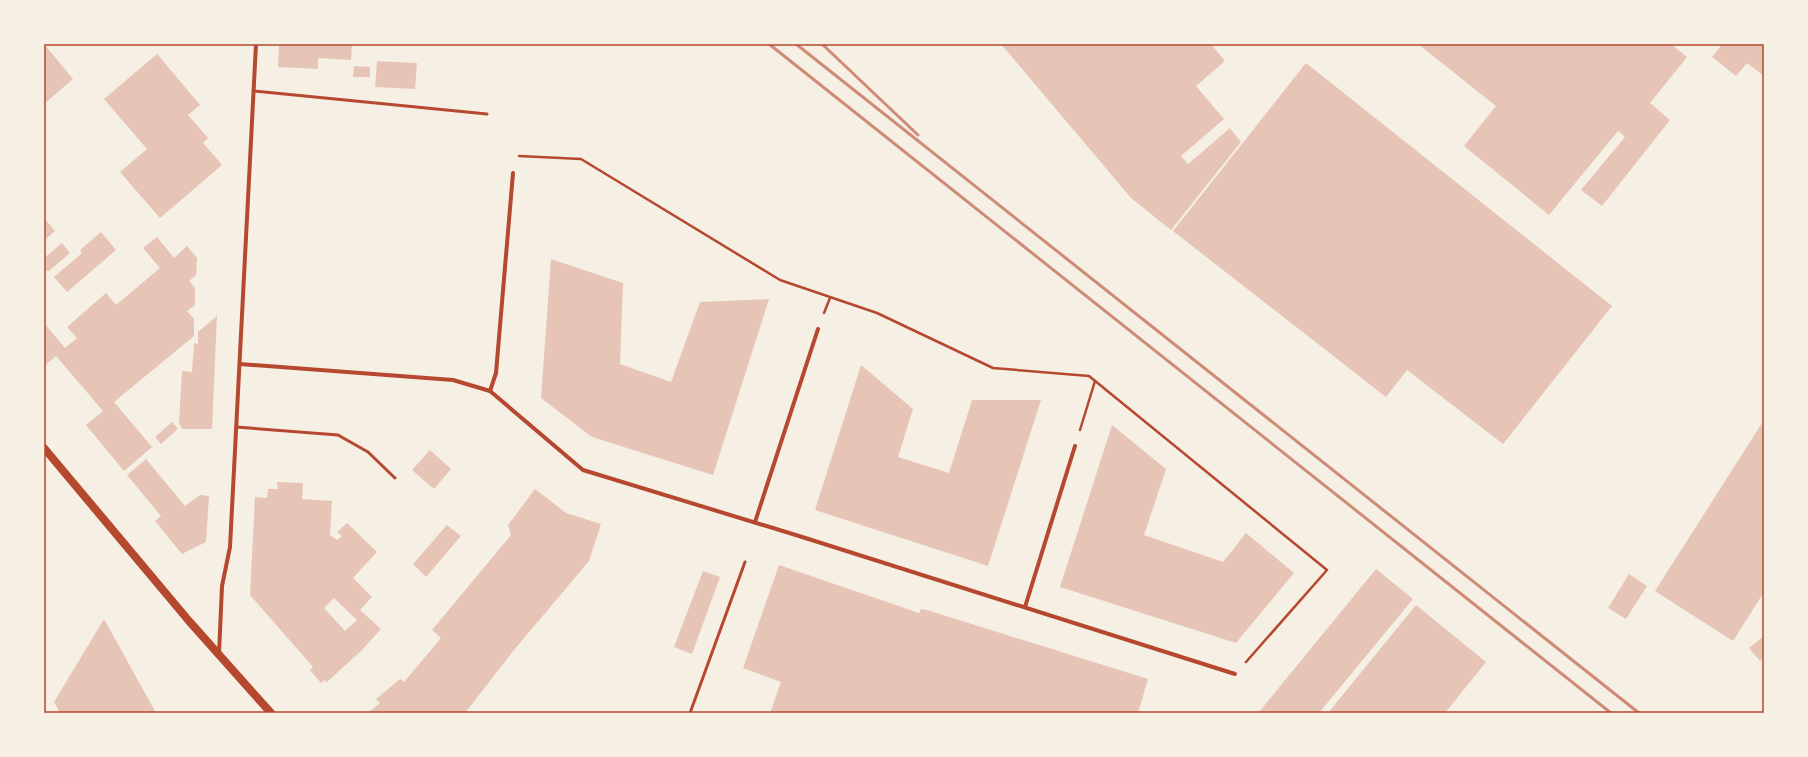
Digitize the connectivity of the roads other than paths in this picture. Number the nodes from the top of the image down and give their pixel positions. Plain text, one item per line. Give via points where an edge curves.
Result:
1 (256, 44) edge
2 (254, 91) junction
3 (487, 114) dead end
4 (513, 173) road end
5 (818, 329) dead end
6 (240, 364) junction
7 (490, 391) junction
8 (236, 427) junction
9 (1075, 446) road end
10 (44, 448) edge
11 (395, 478) dead end
12 (755, 522) junction
13 (745, 562) dead end
14 (1025, 607) junction
15 (218, 654) junction
16 (1235, 674) road end
17 (271, 713) edge
18 (690, 713) edge

1 - 2 street
2 - 3 lane
2 - 6 street
4 - 7 street via 496,373
5 - 12 street
6 - 7 street via 453,380
6 - 8 street
7 - 12 street via 583,470
8 - 11 lane via 338,435 368,452
8 - 15 street via 230,547 222,586
9 - 14 street
10 - 15 main road
12 - 14 street
13 - 18 lane
14 - 16 street
15 - 17 main road

